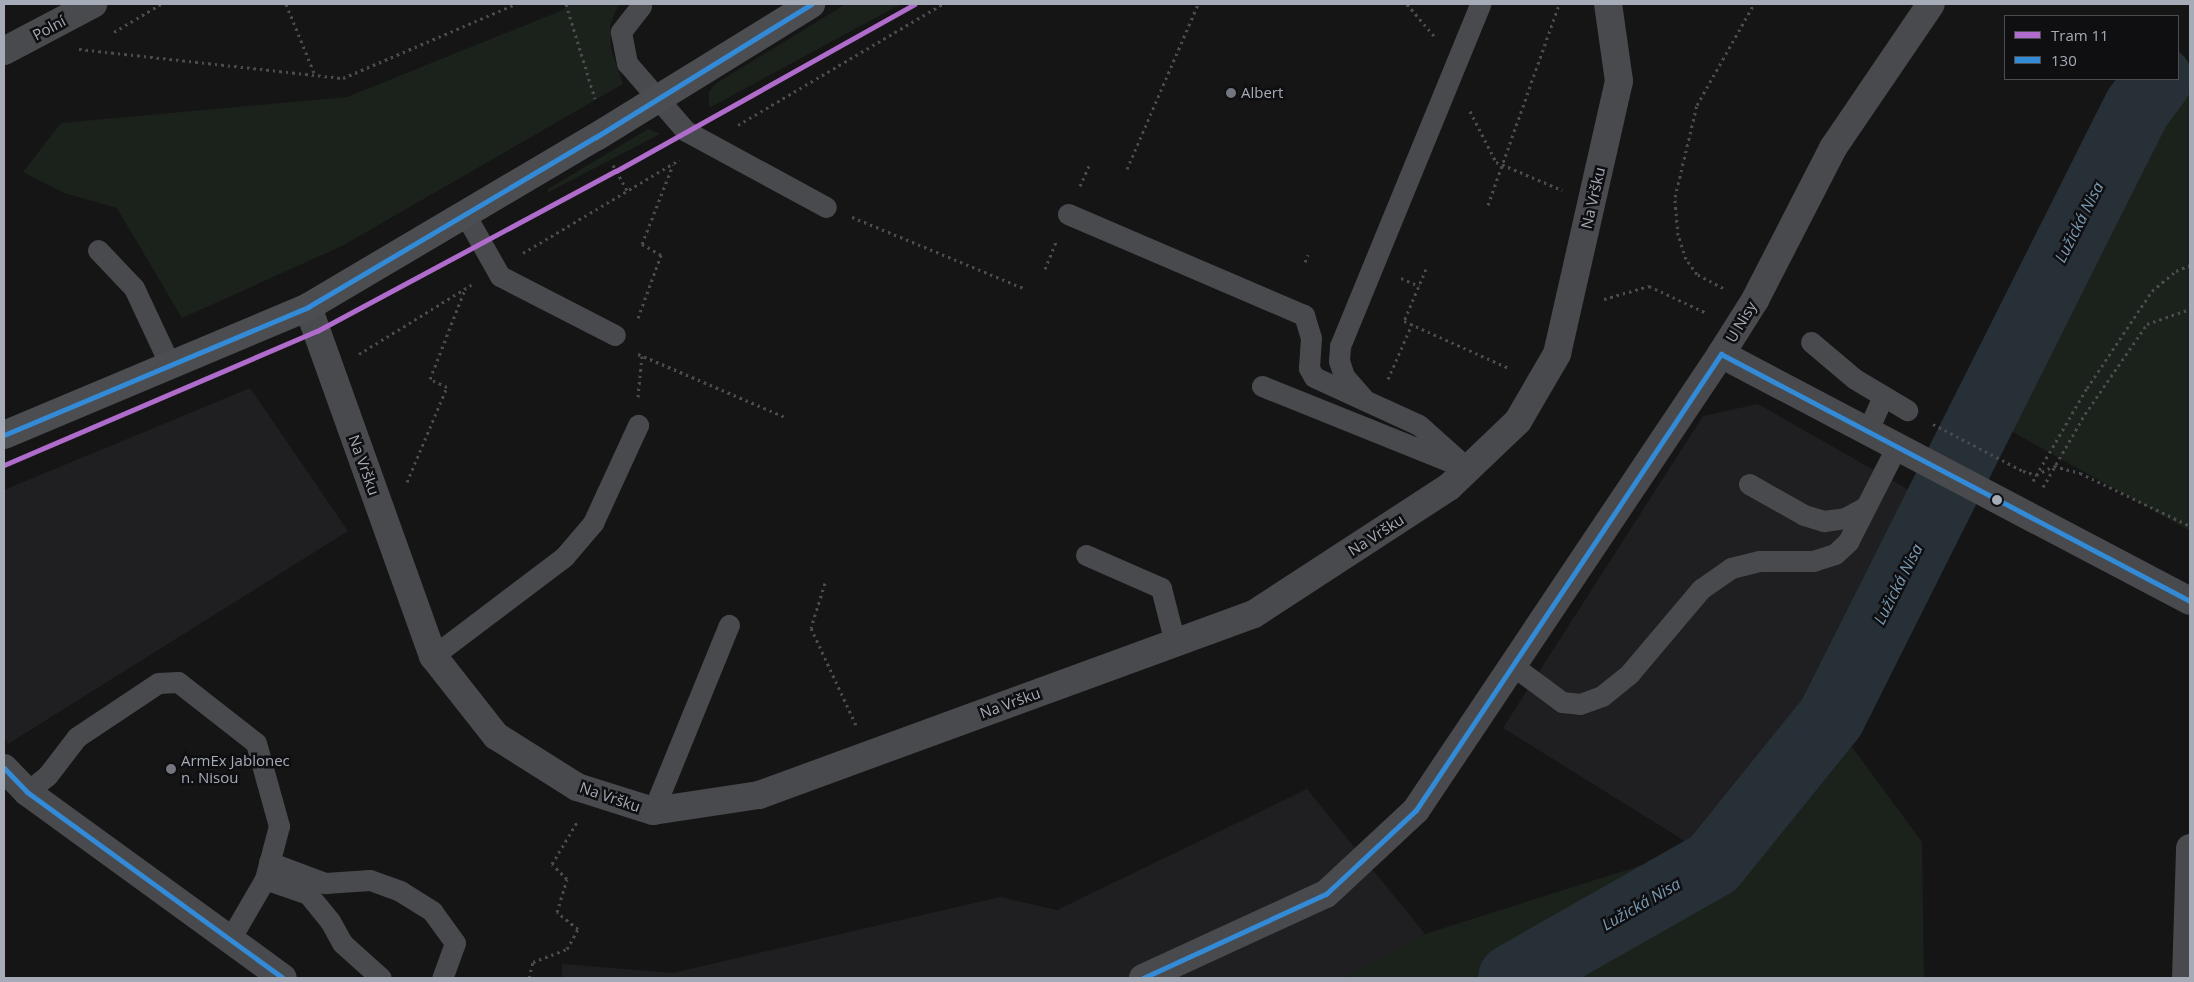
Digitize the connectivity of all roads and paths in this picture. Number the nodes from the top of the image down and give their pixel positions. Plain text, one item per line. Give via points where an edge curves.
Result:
1 (93, 4) edge
2 (161, 4) edge
3 (286, 4) edge
4 (516, 4) edge
5 (566, 4) edge
6 (811, 4) edge
7 (943, 4) edge
8 (1198, 4) edge
9 (1407, 4) edge
10 (1480, 4) edge
11 (1559, 4) edge
12 (1608, 4) edge
13 (1754, 4) edge
14 (1931, 4) edge
15 (641, 6) dead end
16 (107, 36) dead end
17 (1435, 38) dead end
18 (91, 46) dead end
19 (4, 51) edge
20 (316, 75) junction
21 (660, 98) junction
22 (596, 101) dead end
23 (1478, 128) dead end
24 (710, 142) junction
25 (673, 164) junction
26 (1502, 165) junction
27 (1127, 169) dead end
28 (1568, 193) dead end
29 (1488, 205) dead end
30 (826, 206) joint
31 (1068, 214) dead end
32 (466, 216) junction
33 (98, 250) dead end
34 (1308, 255) dead end
35 (1305, 262) dead end
36 (2190, 265) edge
37 (1426, 269) dead end
38 (496, 270) junction
39 (466, 288) junction
40 (1024, 288) dead end
41 (1729, 290) dead end
42 (1597, 302) dead end
43 (308, 307) junction
44 (2190, 309) edge
45 (1714, 316) dead end
46 (1412, 324) junction
47 (621, 342) junction
48 (1811, 342) dead end
49 (1721, 354) junction
50 (642, 356) junction
51 (170, 365) junction
52 (1514, 370) dead end
53 (331, 372) junction
54 (1262, 386) dead end
55 (1883, 396) junction
56 (1371, 403) junction
57 (1907, 410) dead end
58 (787, 418) dead end
59 (638, 425) joint
60 (1935, 425) dead end
61 (1868, 430) junction
62 (4, 435) edge
63 (1909, 452) junction
64 (2054, 466) junction
65 (1468, 468) junction
66 (2036, 475) junction
67 (1749, 484) dead end
68 (1864, 508) junction
69 (2023, 511) junction
70 (2190, 526) edge
71 (387, 530) junction
72 (1086, 555) dead end
73 (825, 583) dead end
74 (2190, 601) edge
75 (729, 625) dead end
76 (1176, 643) junction
77 (432, 656) junction
78 (1512, 666) junction
79 (870, 755) junction
80 (4, 768) edge
81 (27, 792) junction
82 (595, 792) junction
83 (653, 811) junction
84 (2190, 848) edge
85 (267, 871) junction
86 (229, 941) junction
87 (283, 978) edge
88 (381, 978) edge
89 (442, 978) edge
90 (529, 978) edge
91 (1143, 978) edge
92 (2186, 978) edge

1 - 19 street, Polní
2 - 16 path
3 - 20 path
4 - 20 path via 343,78
5 - 22 path
6 - 21 main road
7 - 24 path
8 - 27 path
9 - 17 path
10 - 56 lane via 1340,346 1339,361 1344,376
11 - 26 path
12 - 65 street, Na Vršku via 1619,81 1557,354 1518,421
13 - 41 path via 1697,105 1675,197 1678,235 1686,259 1697,274
14 - 49 street, U Nisy via 1833,148 1755,300
15 - 21 lane via 621,32 628,64
18 - 20 path via 84,50
21 - 24 lane via 686,131
21 - 32 main road
23 - 26 path via 1496,162
24 - 25 path
24 - 30 lane
25 - 38 path
25 - 47 path via 642,244 661,255
26 - 28 path
26 - 29 path
30 - 40 path
31 - 56 lane via 1304,315 1311,338 1309,368 1314,377
32 - 38 lane
32 - 43 main road
33 - 51 lane via 134,288
34 - 35 path
36 - 66 path via 2176,271 2152,291 2087,388
37 - 46 path via 1404,321
38 - 39 path
38 - 47 lane via 500,276
39 - 53 path
39 - 71 path via 430,379 447,387
42 - 45 path via 1649,286
43 - 51 main road
43 - 53 street, Na Vršku
44 - 64 path via 2147,324
46 - 52 path
46 - 56 path
47 - 50 path
48 - 55 lane via 1854,380
49 - 61 street
49 - 78 street, U Nisy
50 - 58 path
50 - 59 path
51 - 62 main road
53 - 71 street, Na Vršku
54 - 65 lane
55 - 57 lane
55 - 61 lane
56 - 65 lane via 1419,425
59 - 77 lane via 593,523 564,557
60 - 66 path
61 - 63 street
63 - 68 lane
63 - 69 street
64 - 66 path
64 - 69 path
64 - 70 path via 2080,473
65 - 76 street, Na Vršku via 1449,487 1254,614
66 - 69 path
67 - 68 lane via 1804,515 1824,520 1845,518
68 - 78 lane via 1848,542 1835,554 1813,561 1759,562 1731,568 1701,589 1630,673 1602,696 1580,704 1562,702
69 - 74 street
71 - 77 street, Na Vršku
72 - 76 lane via 1161,588
73 - 79 path via 811,628
75 - 83 lane
76 - 79 street, Na Vršku
77 - 82 street, Na Vršku via 496,736 577,787
78 - 91 street, U Nisy via 1416,810 1326,894
79 - 83 street, Na Vršku via 759,795
80 - 81 street
81 - 85 lane via 47,776 77,737 158,683 178,682 256,743 279,826
81 - 86 street
82 - 83 street, Na Vršku
82 - 90 path via 552,864 567,879 557,912 578,929 567,948 533,962
84 - 92 street
85 - 86 lane
85 - 88 lane via 308,894 330,921 342,943
85 - 89 lane via 325,882 370,880 400,891 432,911 455,943
86 - 87 street

